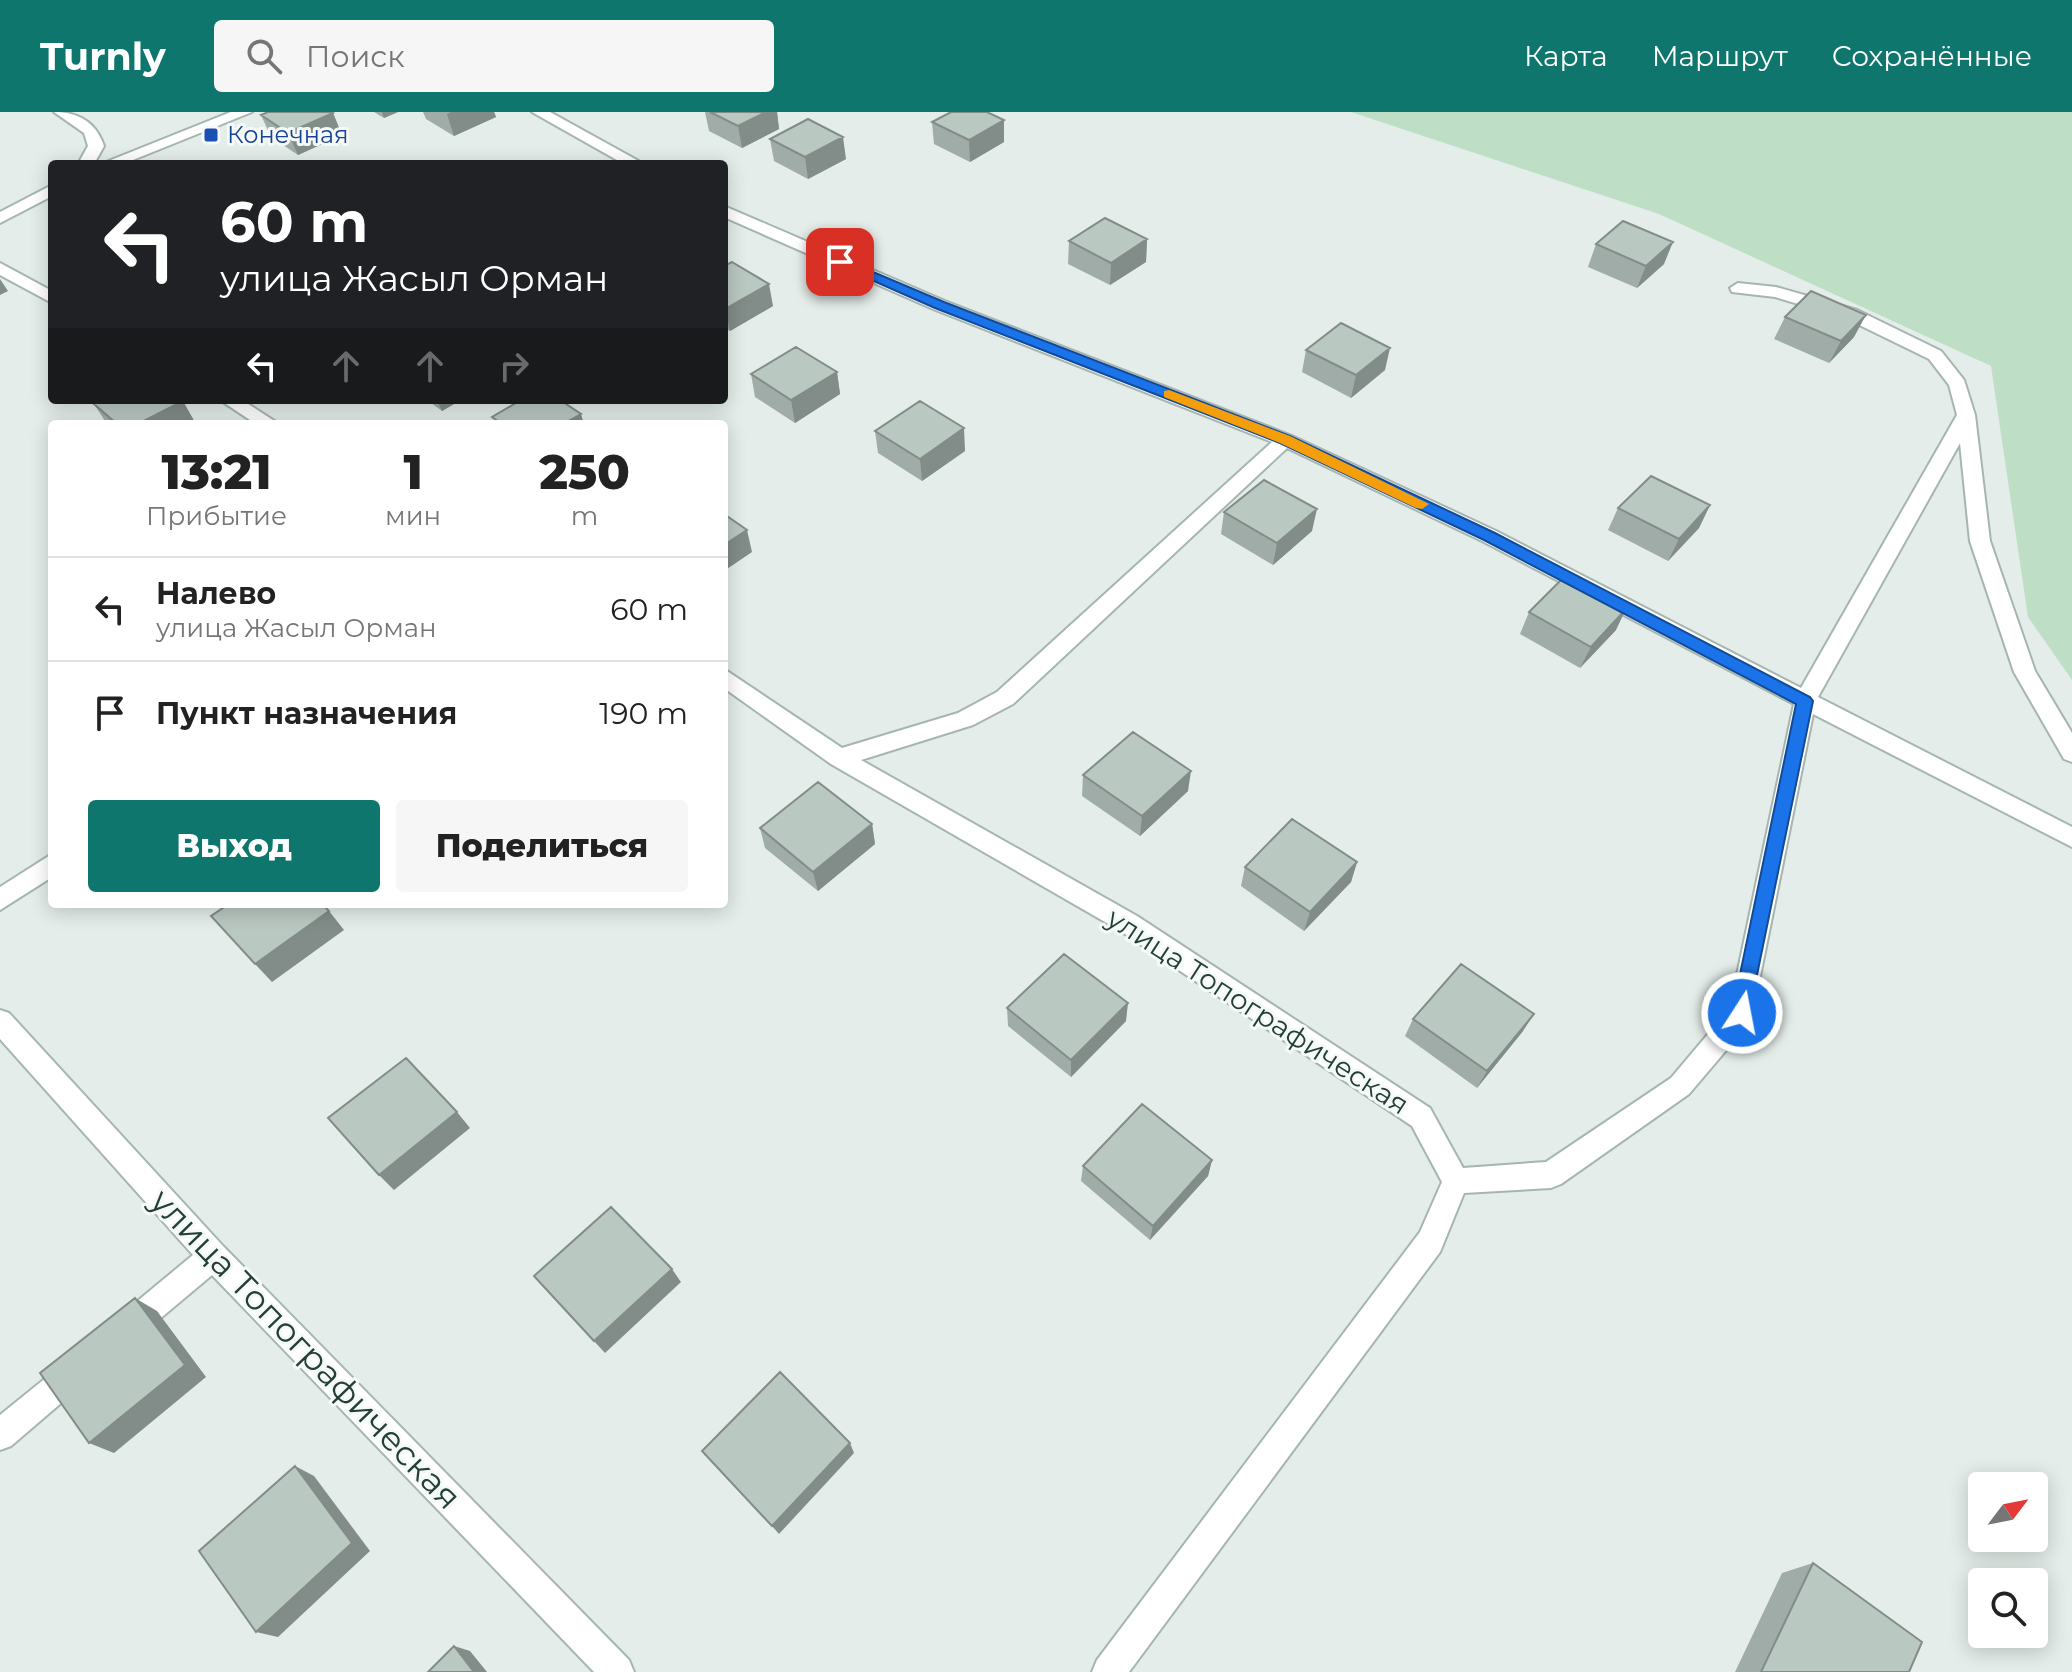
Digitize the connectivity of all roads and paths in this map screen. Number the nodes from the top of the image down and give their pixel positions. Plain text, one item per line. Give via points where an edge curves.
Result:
1 (61, 112) edge
2 (245, 112) edge
3 (539, 112) edge
4 (88, 160) edge
5 (119, 160) edge
6 (629, 160) edge
7 (48, 192) edge
8 (728, 213) edge
9 (0, 218) edge
10 (0, 268) edge
11 (1738, 288) dead end
12 (48, 296) edge
13 (236, 404) edge
14 (1966, 415) junction
15 (263, 420) edge
16 (1285, 440) junction
17 (728, 680) edge
18 (1805, 701) junction
19 (2072, 753) edge
20 (839, 758) junction
21 (2072, 838) edge
22 (48, 867) edge
23 (0, 900) edge
24 (0, 1021) edge
25 (1456, 1181) junction
26 (213, 1256) junction
27 (0, 1435) edge
28 (617, 1672) edge
29 (1109, 1672) edge

1 - 4 street via 91,131 96,146
2 - 5 street
3 - 6 street
7 - 9 street
8 - 16 street via 939,305
10 - 12 street
11 - 14 street via 1776,292 1851,314 1935,355 1958,384
13 - 15 street
14 - 18 street
14 - 19 street via 1980,541 2025,672
16 - 18 street via 1489,536
16 - 20 street via 1005,698 965,719
17 - 20 street, улица Топографическая
18 - 21 street
18 - 25 street via 1742,1013 1680,1086 1551,1175
20 - 25 street, улица Топографическая via 1128,923 1421,1117
22 - 23 street
24 - 26 street, улица Топографическая
25 - 29 street via 1430,1242
26 - 27 street
26 - 28 street, улица Топографическая

